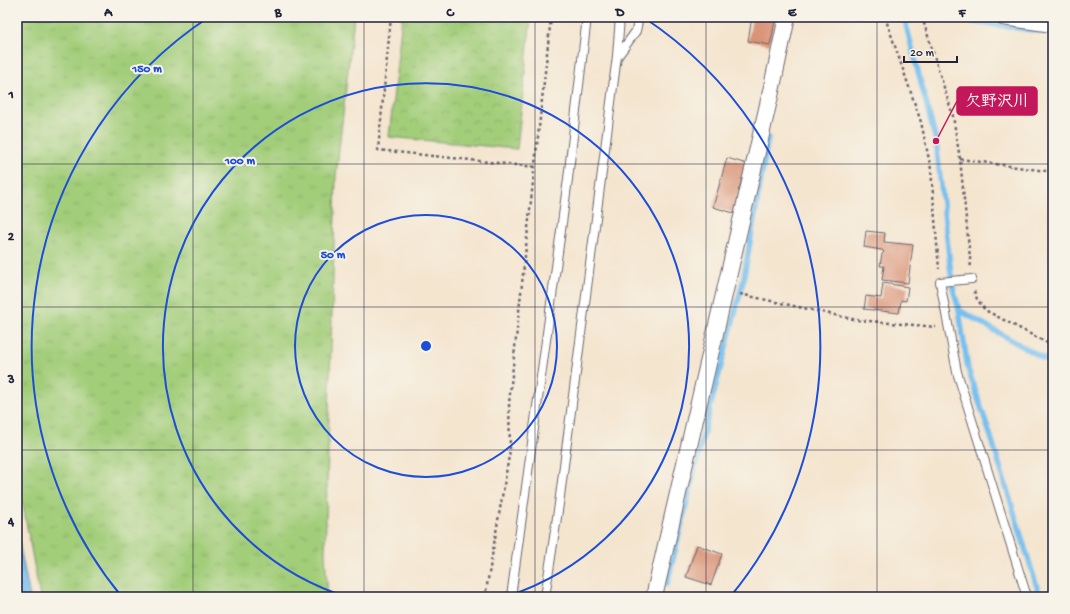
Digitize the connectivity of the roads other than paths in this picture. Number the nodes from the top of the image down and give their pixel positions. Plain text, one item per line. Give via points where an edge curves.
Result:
1 (587, 17) edge
2 (620, 17) edge
3 (639, 17) edge
4 (787, 17) edge
5 (1003, 17) edge
6 (1053, 24) edge
7 (617, 56) junction
8 (968, 279) road end
9 (657, 596) edge
10 (512, 597) edge
11 (544, 597) edge
12 (1027, 597) edge

1 - 10 lane
2 - 7 lane
3 - 7 lane via 636,31
4 - 9 street
5 - 6 street
7 - 11 lane via 559,504
8 - 12 lane via 940,282 957,372

